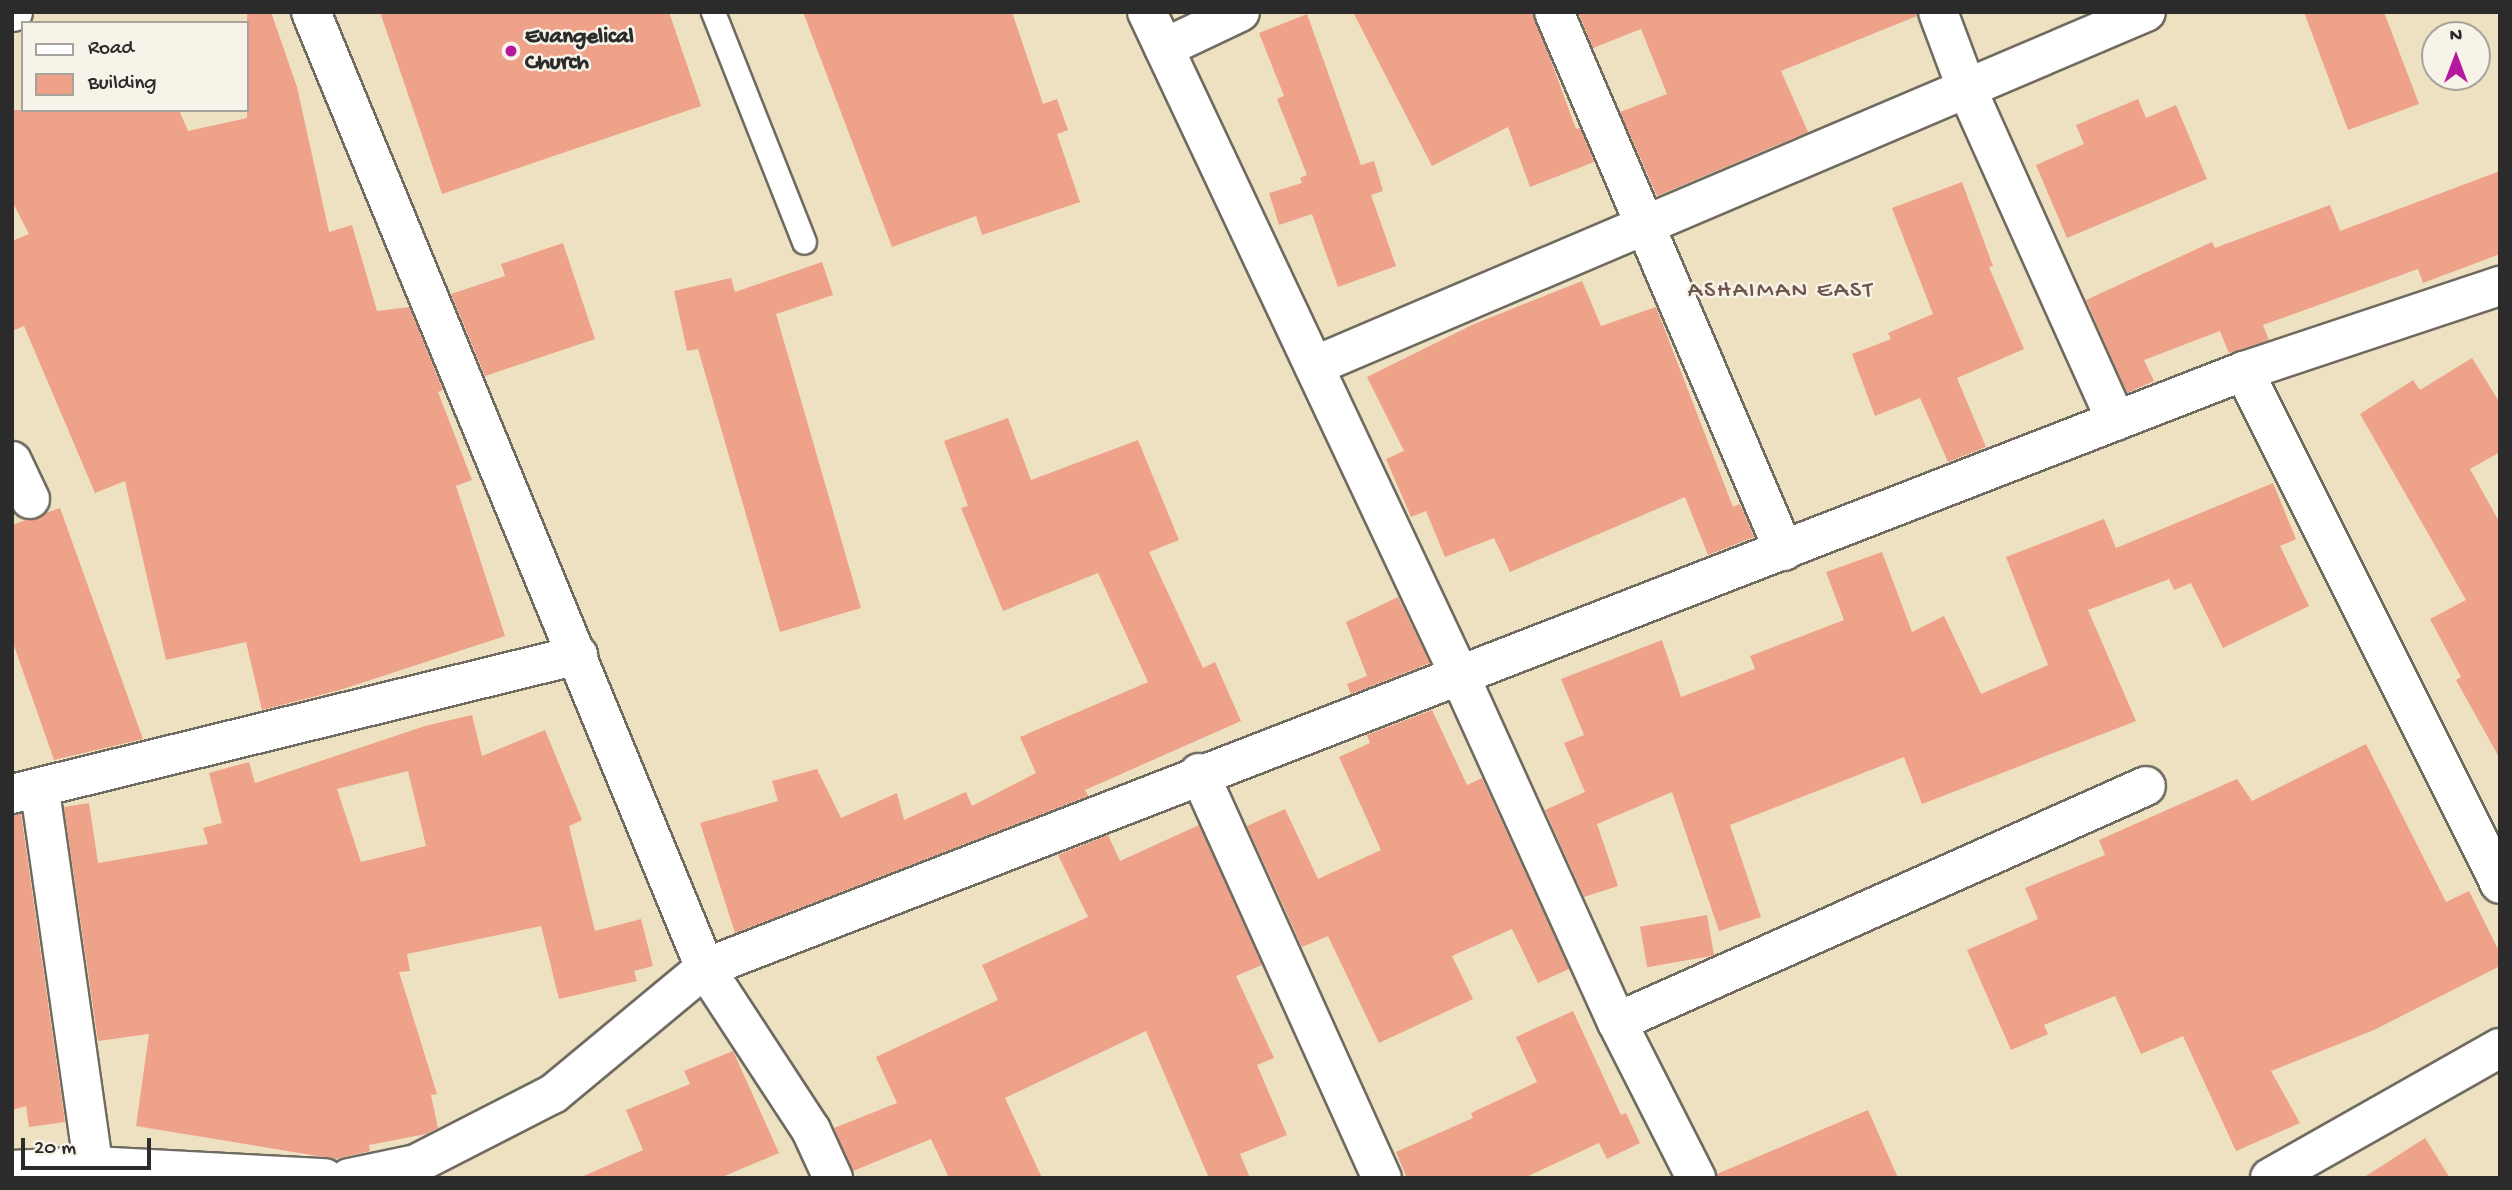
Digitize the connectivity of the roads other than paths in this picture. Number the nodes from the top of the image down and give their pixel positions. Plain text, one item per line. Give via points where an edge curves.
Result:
1 (311, 12) edge
2 (713, 12) edge
3 (1147, 12) edge
4 (1240, 12) edge
5 (1554, 12) edge
6 (1938, 12) edge
7 (2146, 12) edge
8 (1164, 48) junction
9 (1966, 86) junction
10 (1643, 228) junction
11 (804, 242) dead end
12 (2500, 286) edge
13 (1314, 366) junction
14 (2244, 371) junction
15 (2116, 421) junction
16 (12, 461) edge
17 (30, 499) dead end
18 (1784, 551) junction
19 (579, 654) junction
20 (1458, 672) junction
21 (1199, 773) junction
22 (2146, 786) dead end
23 (26, 792) edge
24 (2500, 884) edge
25 (705, 968) junction
26 (1617, 1023) junction
27 (2500, 1048) edge
28 (12, 1170) edge
29 (94, 1172) edge
30 (325, 1178) edge
31 (349, 1178) edge
32 (833, 1178) edge
33 (1382, 1178) edge
34 (1696, 1178) edge
35 (2270, 1178) edge

1 - 19 street
2 - 11 lane
3 - 8 street
4 - 8 street
5 - 10 street
6 - 9 street
7 - 9 street
8 - 13 street
9 - 10 street
9 - 15 street
10 - 13 street
10 - 18 street
12 - 14 street
13 - 20 street
14 - 15 street
14 - 24 street
15 - 18 street
16 - 17 street
18 - 20 street
19 - 23 street
19 - 25 street
20 - 21 street
20 - 26 street
21 - 25 street
21 - 33 street
22 - 26 street
23 - 29 street
25 - 31 street via 553,1094 416,1164
25 - 32 street via 811,1130
26 - 34 street
27 - 35 street
28 - 29 street
29 - 30 street

